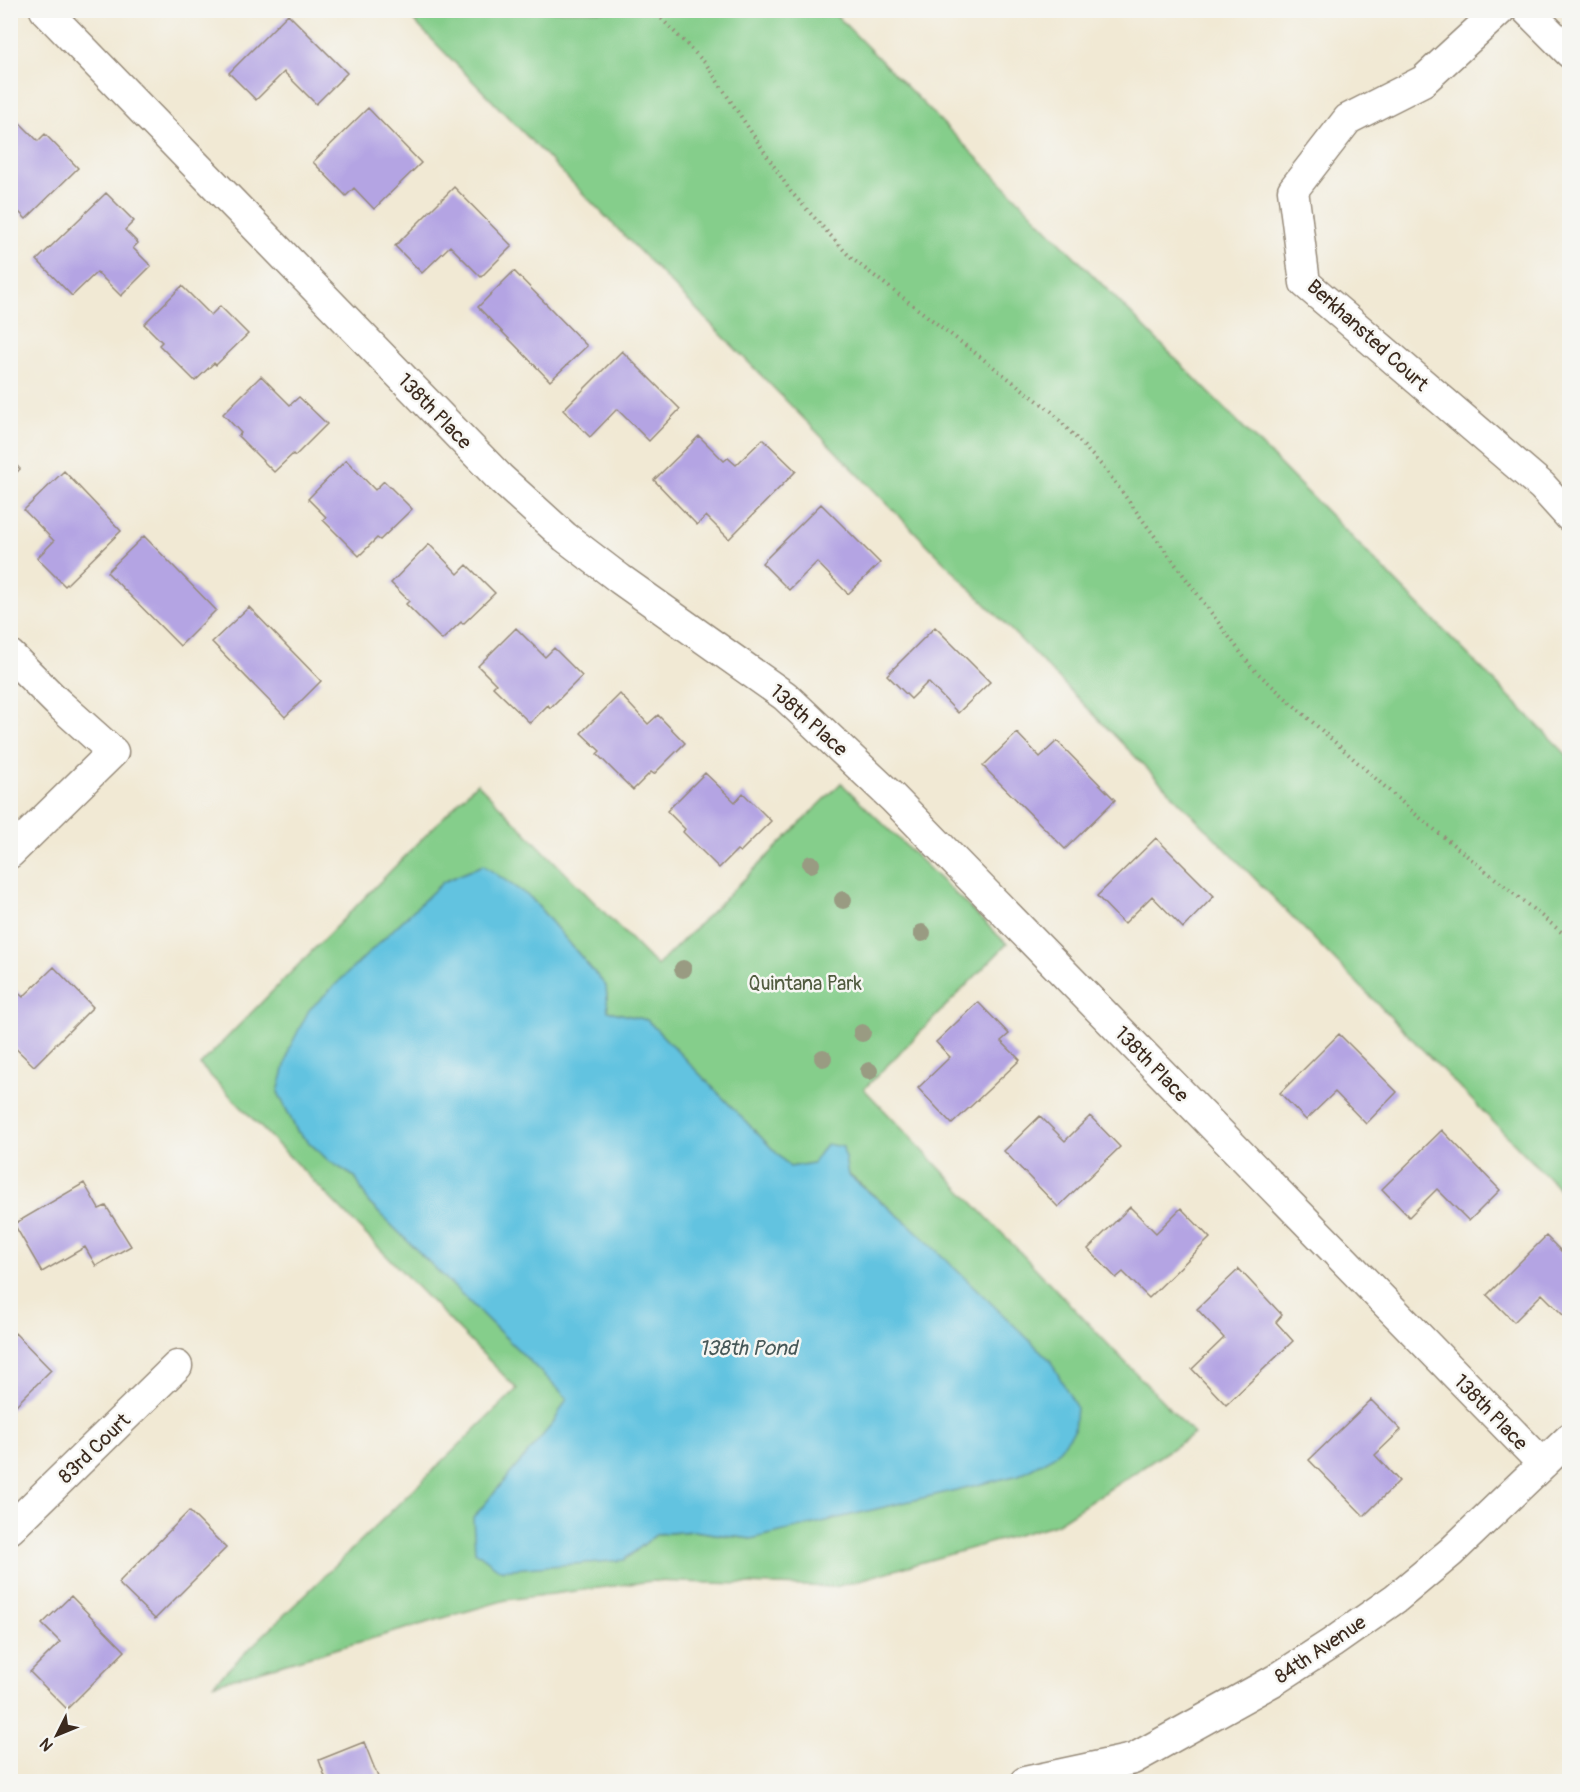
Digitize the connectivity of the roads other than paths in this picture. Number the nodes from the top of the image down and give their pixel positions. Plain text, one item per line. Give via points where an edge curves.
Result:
1 (45, 10) edge
2 (1500, 10) edge
3 (1527, 10) edge
4 (1569, 51) edge
5 (1569, 517) edge
6 (10, 655) edge
7 (10, 853) edge
8 (177, 1366) dead end
9 (1569, 1438) edge
10 (1543, 1464) junction
11 (10, 1530) edge
12 (1025, 1782) edge

1 - 10 street, 138th Place via 499,477 565,537 785,696 893,798
2 - 5 street, Berkhansted Court via 1423,81 1347,119 1293,190 1305,283 1542,486
3 - 4 street
6 - 7 street via 113,752
8 - 11 street, 83rd Court
9 - 10 street, 84th Avenue
10 - 12 street, 84th Avenue via 1451,1552 1396,1598 1275,1680 1132,1759

